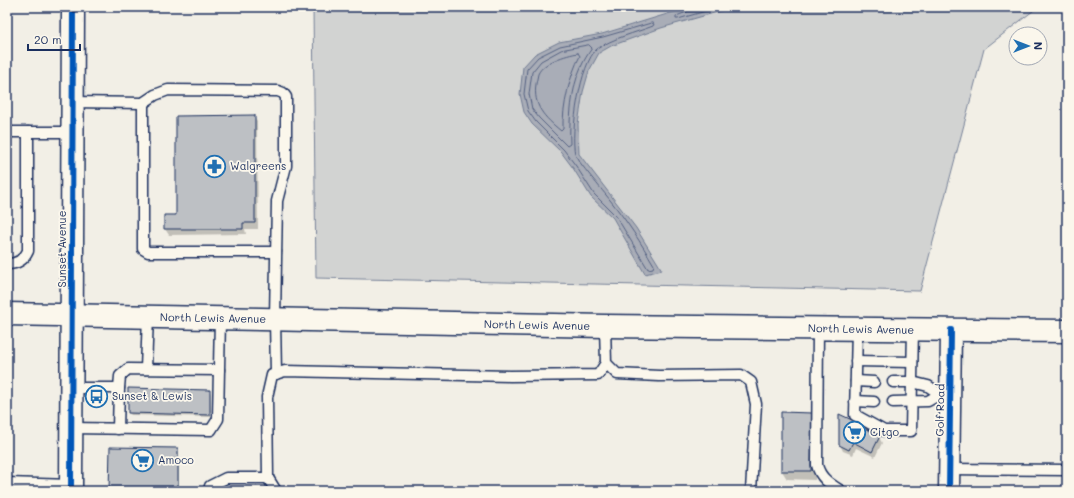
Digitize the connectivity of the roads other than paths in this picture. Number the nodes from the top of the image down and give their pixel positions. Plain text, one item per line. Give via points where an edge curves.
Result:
1 (73, 7) edge
2 (72, 102) junction
3 (143, 103) junction
4 (7, 132) edge
5 (28, 132) junction
6 (72, 132) junction
7 (276, 252) junction
8 (7, 264) edge
9 (7, 314) edge
10 (72, 315) junction
11 (148, 316) junction
12 (220, 318) junction
13 (275, 319) junction
14 (604, 326) junction
15 (818, 328) junction
16 (857, 329) junction
17 (913, 329) junction
18 (951, 330) junction
19 (1067, 331) edge
20 (856, 361) junction
21 (912, 362) junction
22 (606, 363) junction
23 (146, 369) junction
24 (219, 370) junction
25 (276, 374) junction
26 (856, 382) junction
27 (874, 382) dead end
28 (893, 382) dead end
29 (912, 382) junction
30 (71, 388) junction
31 (119, 388) junction
32 (945, 394) junction
33 (856, 401) junction
34 (874, 402) dead end
35 (893, 402) dead end
36 (911, 402) junction
37 (71, 428) junction
38 (118, 429) junction
39 (949, 469) junction
40 (1067, 470) edge
41 (268, 478) junction
42 (7, 483) edge
43 (71, 488) edge
44 (209, 491) edge
45 (276, 491) edge
46 (751, 491) edge
47 (841, 491) edge
48 (949, 491) edge

1 - 2 main road, Sunset Avenue
2 - 3 lane
2 - 6 main road, Sunset Avenue
3 - 7 lane via 143,249 148,252
3 - 7 lane via 168,90 283,93 286,97 286,166 277,201
4 - 5 lane
5 - 6 lane
5 - 8 lane via 28,251 20,261
6 - 10 main road, Sunset Avenue
7 - 13 lane
9 - 10 main road, North Lewis Avenue
10 - 11 main road, North Lewis Avenue
10 - 30 main road, Sunset Avenue
11 - 12 main road, North Lewis Avenue
11 - 23 lane
12 - 13 main road, North Lewis Avenue
12 - 24 lane
13 - 14 main road, North Lewis Avenue
13 - 25 lane
14 - 15 main road, North Lewis Avenue
14 - 22 lane
15 - 16 main road, North Lewis Avenue
15 - 47 lane via 817,465 826,481
16 - 17 main road, North Lewis Avenue
16 - 20 lane
17 - 18 main road, North Lewis Avenue
17 - 21 lane
18 - 19 main road, North Lewis Avenue
18 - 32 street, Golf Road
20 - 21 lane
20 - 26 lane
21 - 29 lane
22 - 25 lane via 598,375 510,376 285,371
22 - 46 lane via 617,374 741,375 751,382 756,404
23 - 24 lane
23 - 31 lane via 128,369 120,376
24 - 38 lane via 218,419 211,430
25 - 41 lane via 272,375 267,397
26 - 27 lane
26 - 33 lane
28 - 29 lane
29 - 32 lane
29 - 36 lane
30 - 31 lane
30 - 37 main road, Sunset Avenue
31 - 38 lane
32 - 36 lane via 928,401
32 - 39 street, Golf Road
33 - 34 lane
33 - 36 lane via 855,415 884,431 911,431
35 - 36 lane
37 - 38 lane
37 - 43 main road, Sunset Avenue
39 - 40 lane
39 - 48 street, Golf Road
41 - 44 lane via 226,478 210,486
41 - 45 lane
42 - 43 lane

